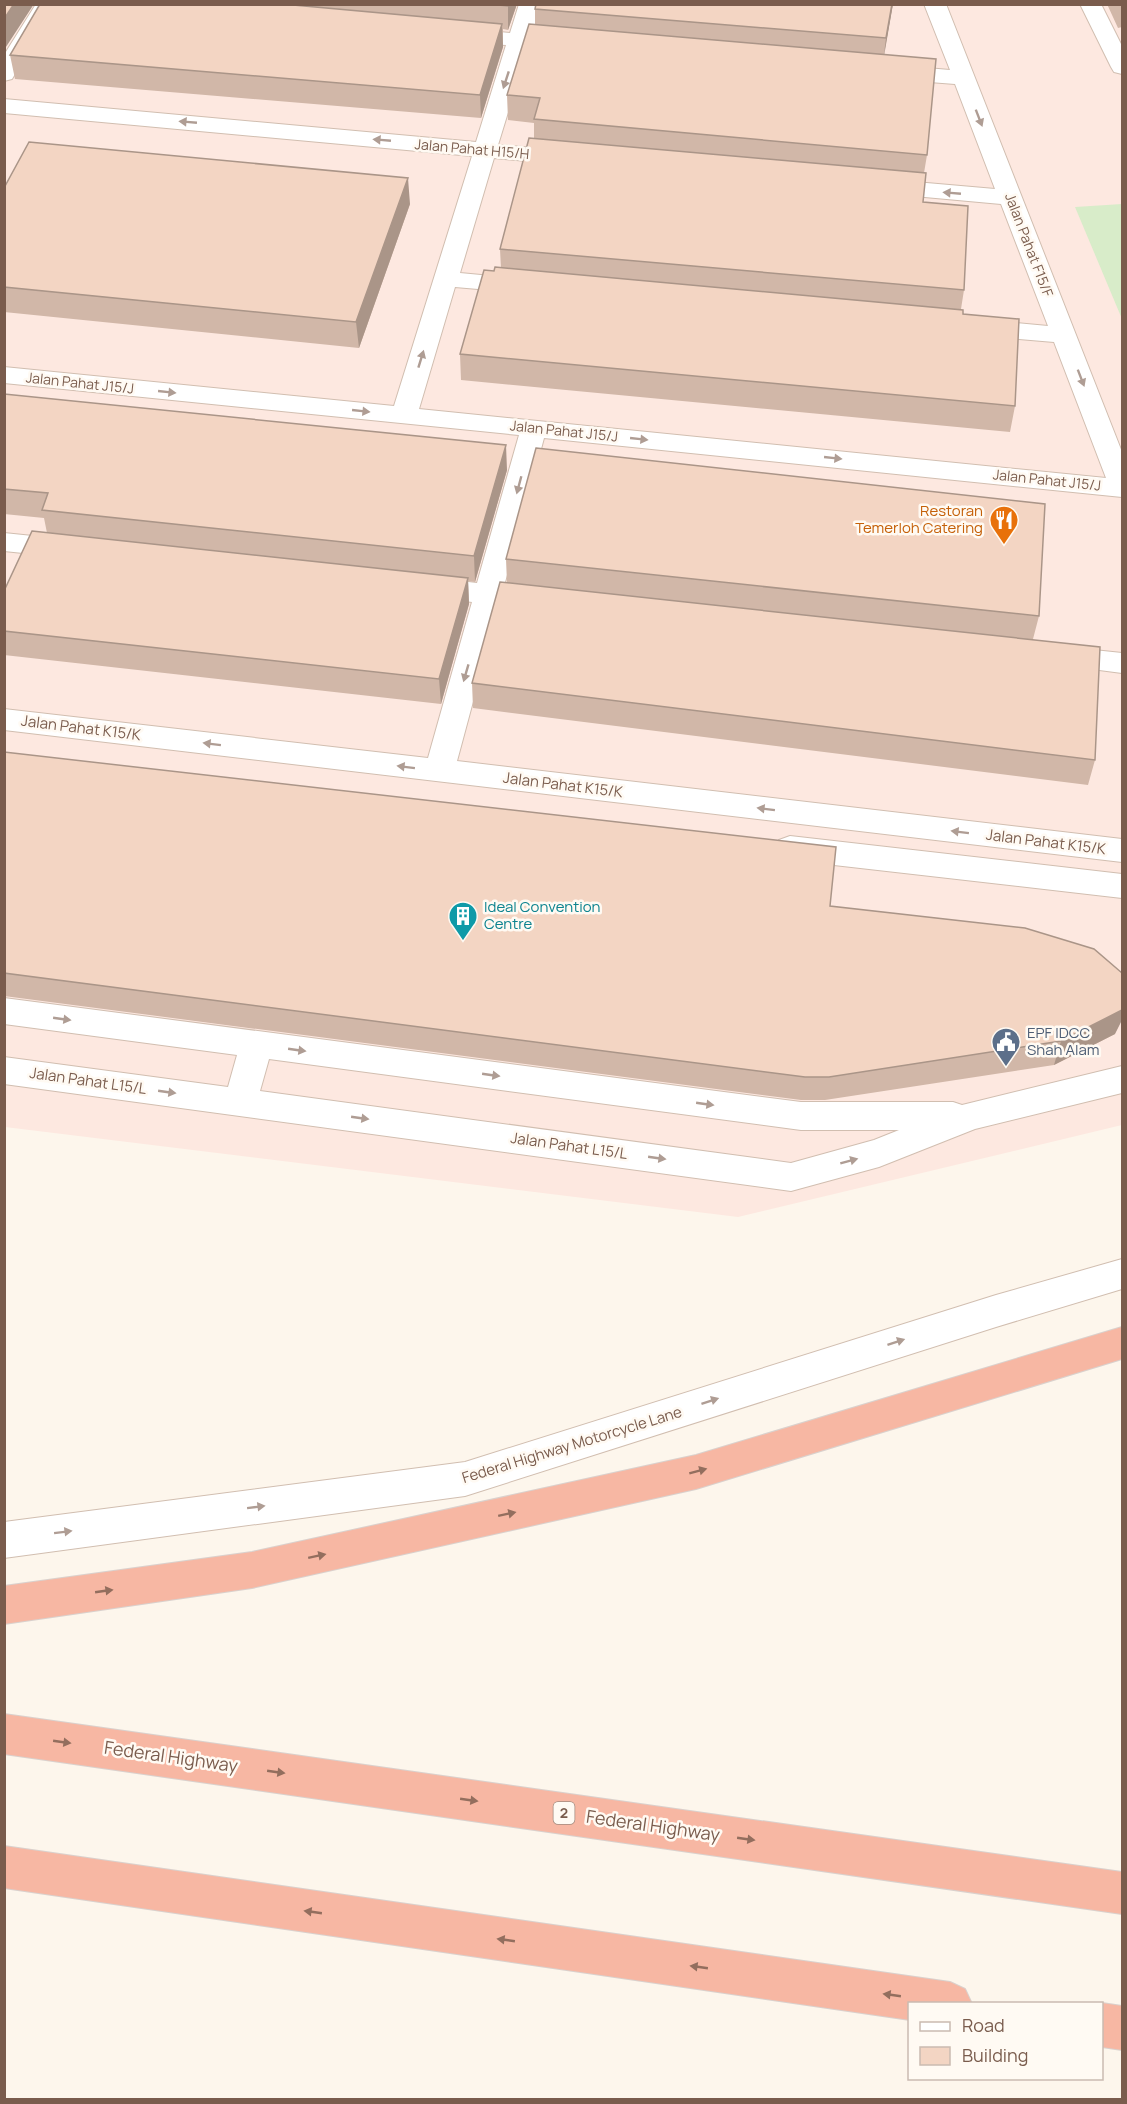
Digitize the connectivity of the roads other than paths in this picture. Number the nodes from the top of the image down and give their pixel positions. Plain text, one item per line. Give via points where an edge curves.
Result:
1 (47, 4) edge
2 (530, 4) edge
3 (935, 4) edge
4 (1090, 4) edge
5 (436, 33) edge
6 (519, 40) junction
7 (589, 46) edge
8 (1122, 67) edge
9 (870, 70) edge
10 (4, 74) edge
11 (964, 78) junction
12 (4, 106) edge
13 (484, 150) junction
14 (589, 159) edge
15 (858, 184) edge
16 (1011, 198) junction
17 (445, 279) junction
18 (552, 289) edge
19 (945, 324) edge
20 (1064, 335) junction
21 (4, 375) edge
22 (404, 415) junction
23 (534, 428) junction
24 (1122, 486) edge
25 (4, 542) edge
26 (99, 552) edge
27 (394, 584) edge
28 (489, 594) junction
29 (571, 603) edge
30 (1029, 653) edge
31 (1122, 663) edge
32 (4, 719) edge
33 (439, 771) junction
34 (766, 845) edge
35 (1122, 851) edge
36 (1122, 886) edge
37 (4, 1011) edge
38 (257, 1045) junction
39 (4, 1070) edge
40 (1122, 1080) edge
41 (240, 1102) junction
42 (970, 1116) junction
43 (1122, 1274) edge
44 (1122, 1343) edge
45 (4, 1540) edge
46 (4, 1605) edge
47 (4, 1734) edge
48 (4, 1867) edge
49 (1122, 1893) edge
50 (936, 2002) edge
51 (1103, 2025) edge
52 (1122, 2028) edge

1 - 10 street
2 - 6 street
3 - 11 street, Jalan Pahat F15/F
4 - 8 street
5 - 6 street
6 - 7 street
6 -> 13 street
9 - 11 street
11 -> 16 street, Jalan Pahat F15/F
13 -> 12 street, Jalan Pahat H15/H
13 - 14 street, Jalan Pahat H15/H
13 - 17 street
16 -> 15 street
16 - 20 street, Jalan Pahat F15/F
17 - 18 street
22 -> 17 street
19 - 20 street
20 -> 24 street, Jalan Pahat F15/F
21 -> 22 street, Jalan Pahat J15/J
22 - 23 street, Jalan Pahat J15/J
23 -> 24 street, Jalan Pahat J15/J
23 -> 28 street
25 - 26 street
27 - 28 street
28 - 29 street
28 -> 33 street
30 - 31 street
33 -> 32 street, Jalan Pahat K15/K
35 -> 33 street, Jalan Pahat K15/K
34 - 36 street
37 -> 38 street
38 - 41 street
38 -> 42 street via 801,1116
39 -> 41 street, Jalan Pahat L15/L
40 - 42 street, Jalan Pahat L15/L
41 -> 42 street, Jalan Pahat L15/L via 791,1177 879,1153
45 -> 43 street, Federal Highway Motorcycle Lane via 465,1479
46 -> 44 highway via 252,1570 696,1472
47 -> 49 highway, Federal Highway / 2
50 -> 48 highway
51 - 52 highway

